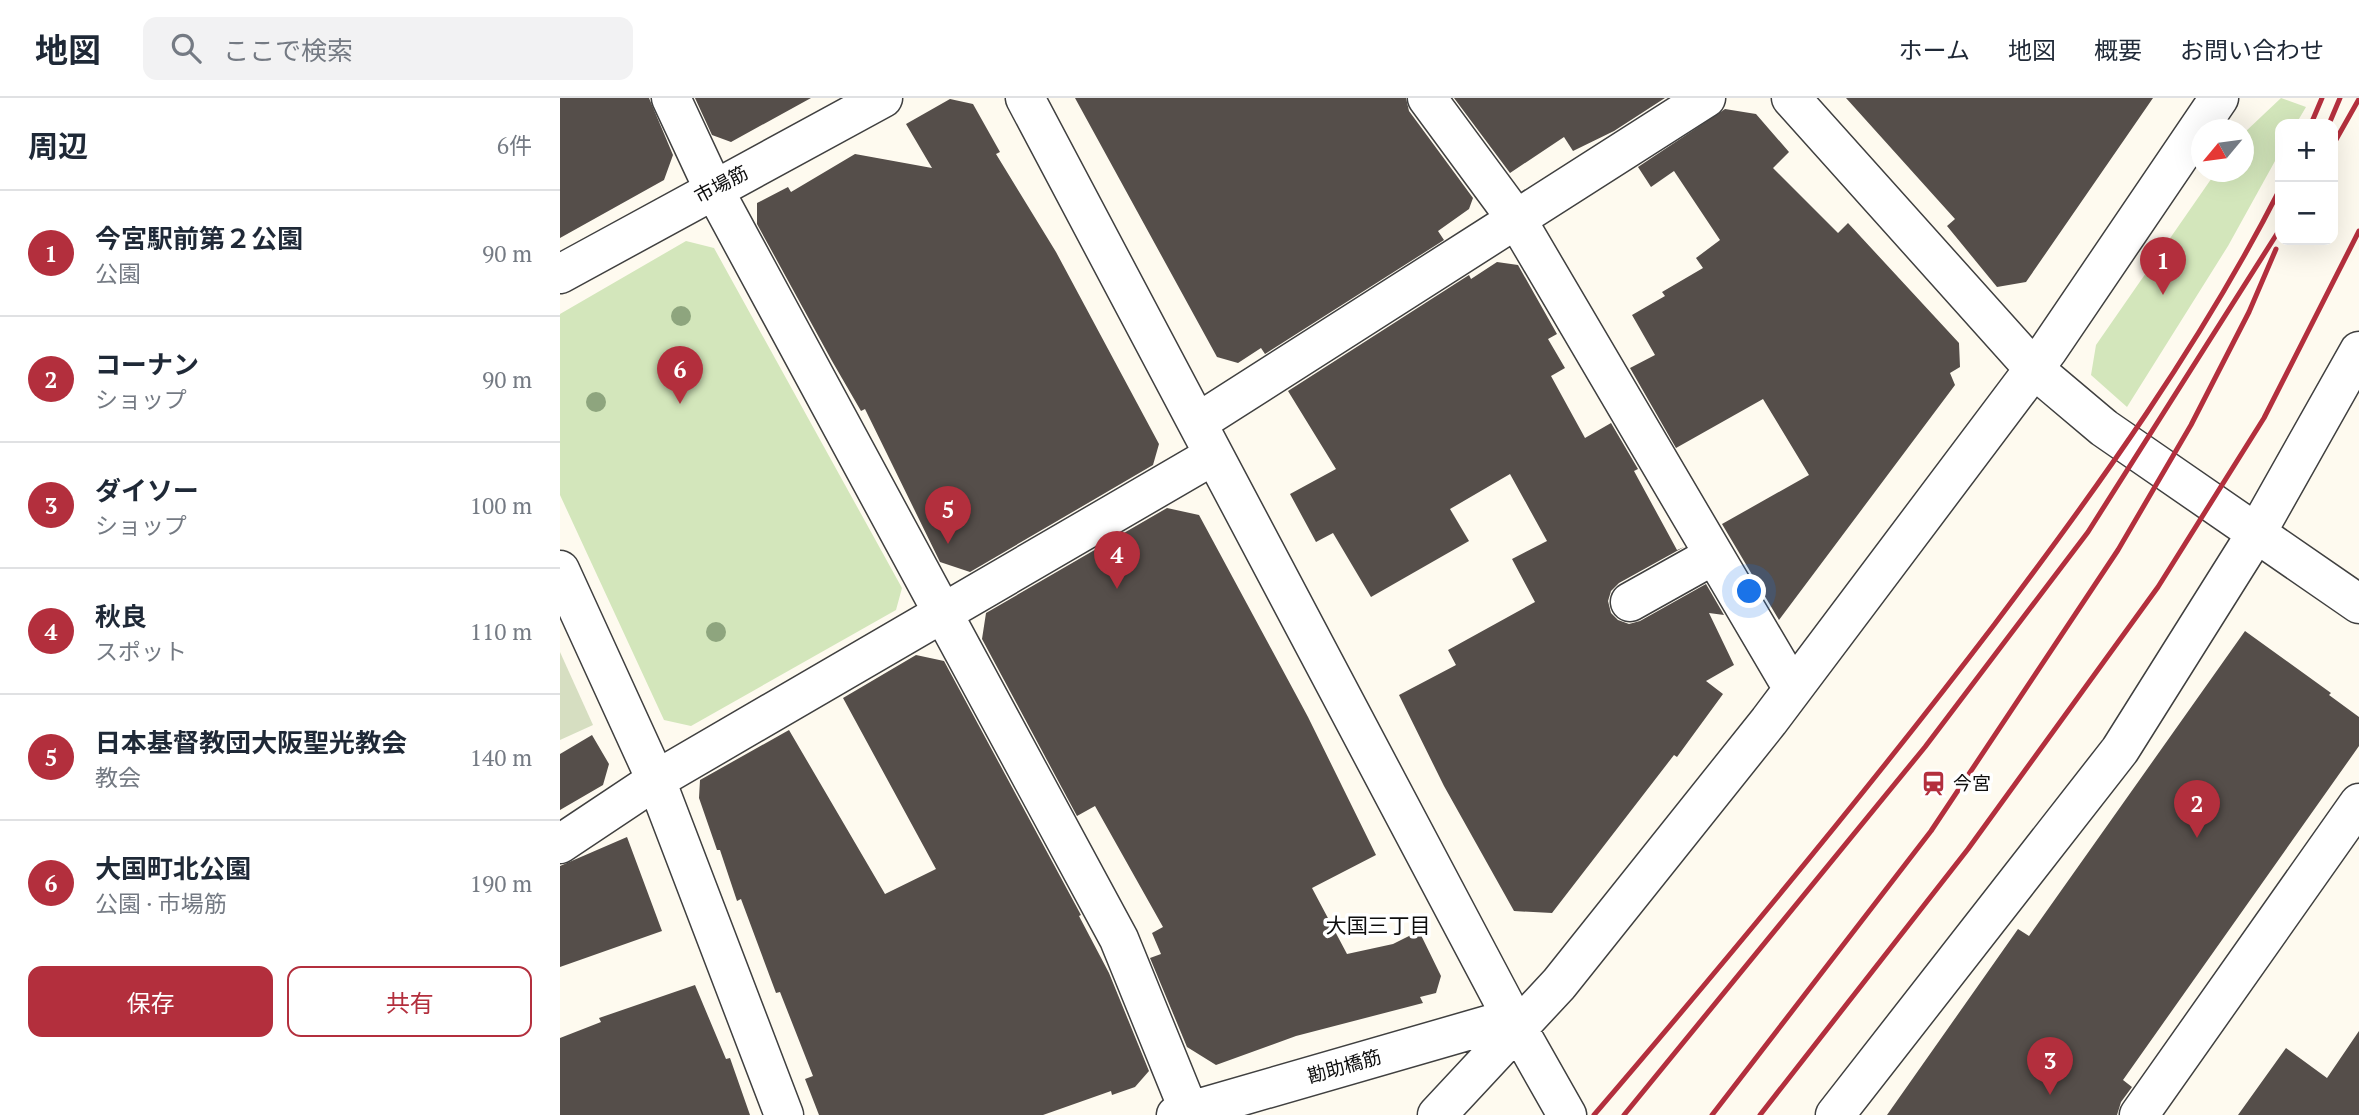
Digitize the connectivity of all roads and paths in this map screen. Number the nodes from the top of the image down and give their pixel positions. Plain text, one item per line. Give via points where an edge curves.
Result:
1 (671, 98) edge
2 (883, 98) edge
3 (1025, 98) edge
4 (1427, 98) edge
5 (1706, 98) edge
6 (1791, 98) edge
7 (2219, 98) edge
8 (713, 188) junction
9 (1517, 220) junction
10 (560, 274) edge
11 (2359, 351) edge
12 (2034, 369) junction
13 (1206, 439) junction
14 (2257, 532) junction
15 (1714, 555) junction
16 (560, 570) edge
17 (1629, 603) dead end
18 (2359, 604) edge
19 (942, 613) junction
20 (1793, 689) junction
21 (656, 780) junction
22 (2359, 803) edge
23 (560, 844) edge
24 (1515, 1023) junction
25 (1182, 1113) edge
26 (784, 1115) edge
27 (1437, 1115) edge
28 (1567, 1115) edge
29 (1835, 1115) edge
30 (2139, 1115) edge

1 - 8 street
2 - 8 street, 市場筋
3 - 13 street
4 - 9 street
5 - 9 street
6 - 12 street
7 - 12 street
8 - 10 street, 市場筋
8 - 19 street
9 - 13 street
9 - 15 street
11 - 14 street
12 - 14 street via 2104,428
12 - 20 street
13 - 19 street
13 - 24 street
14 - 18 street
14 - 29 street via 2120,750
15 - 17 street
15 - 20 street
16 - 21 street
19 - 21 street
19 - 25 street via 1119,939
20 - 24 street via 1559,984
21 - 23 street
21 - 26 street
22 - 30 street
24 - 25 street, 勘助橋筋
24 - 27 street
24 - 28 street

